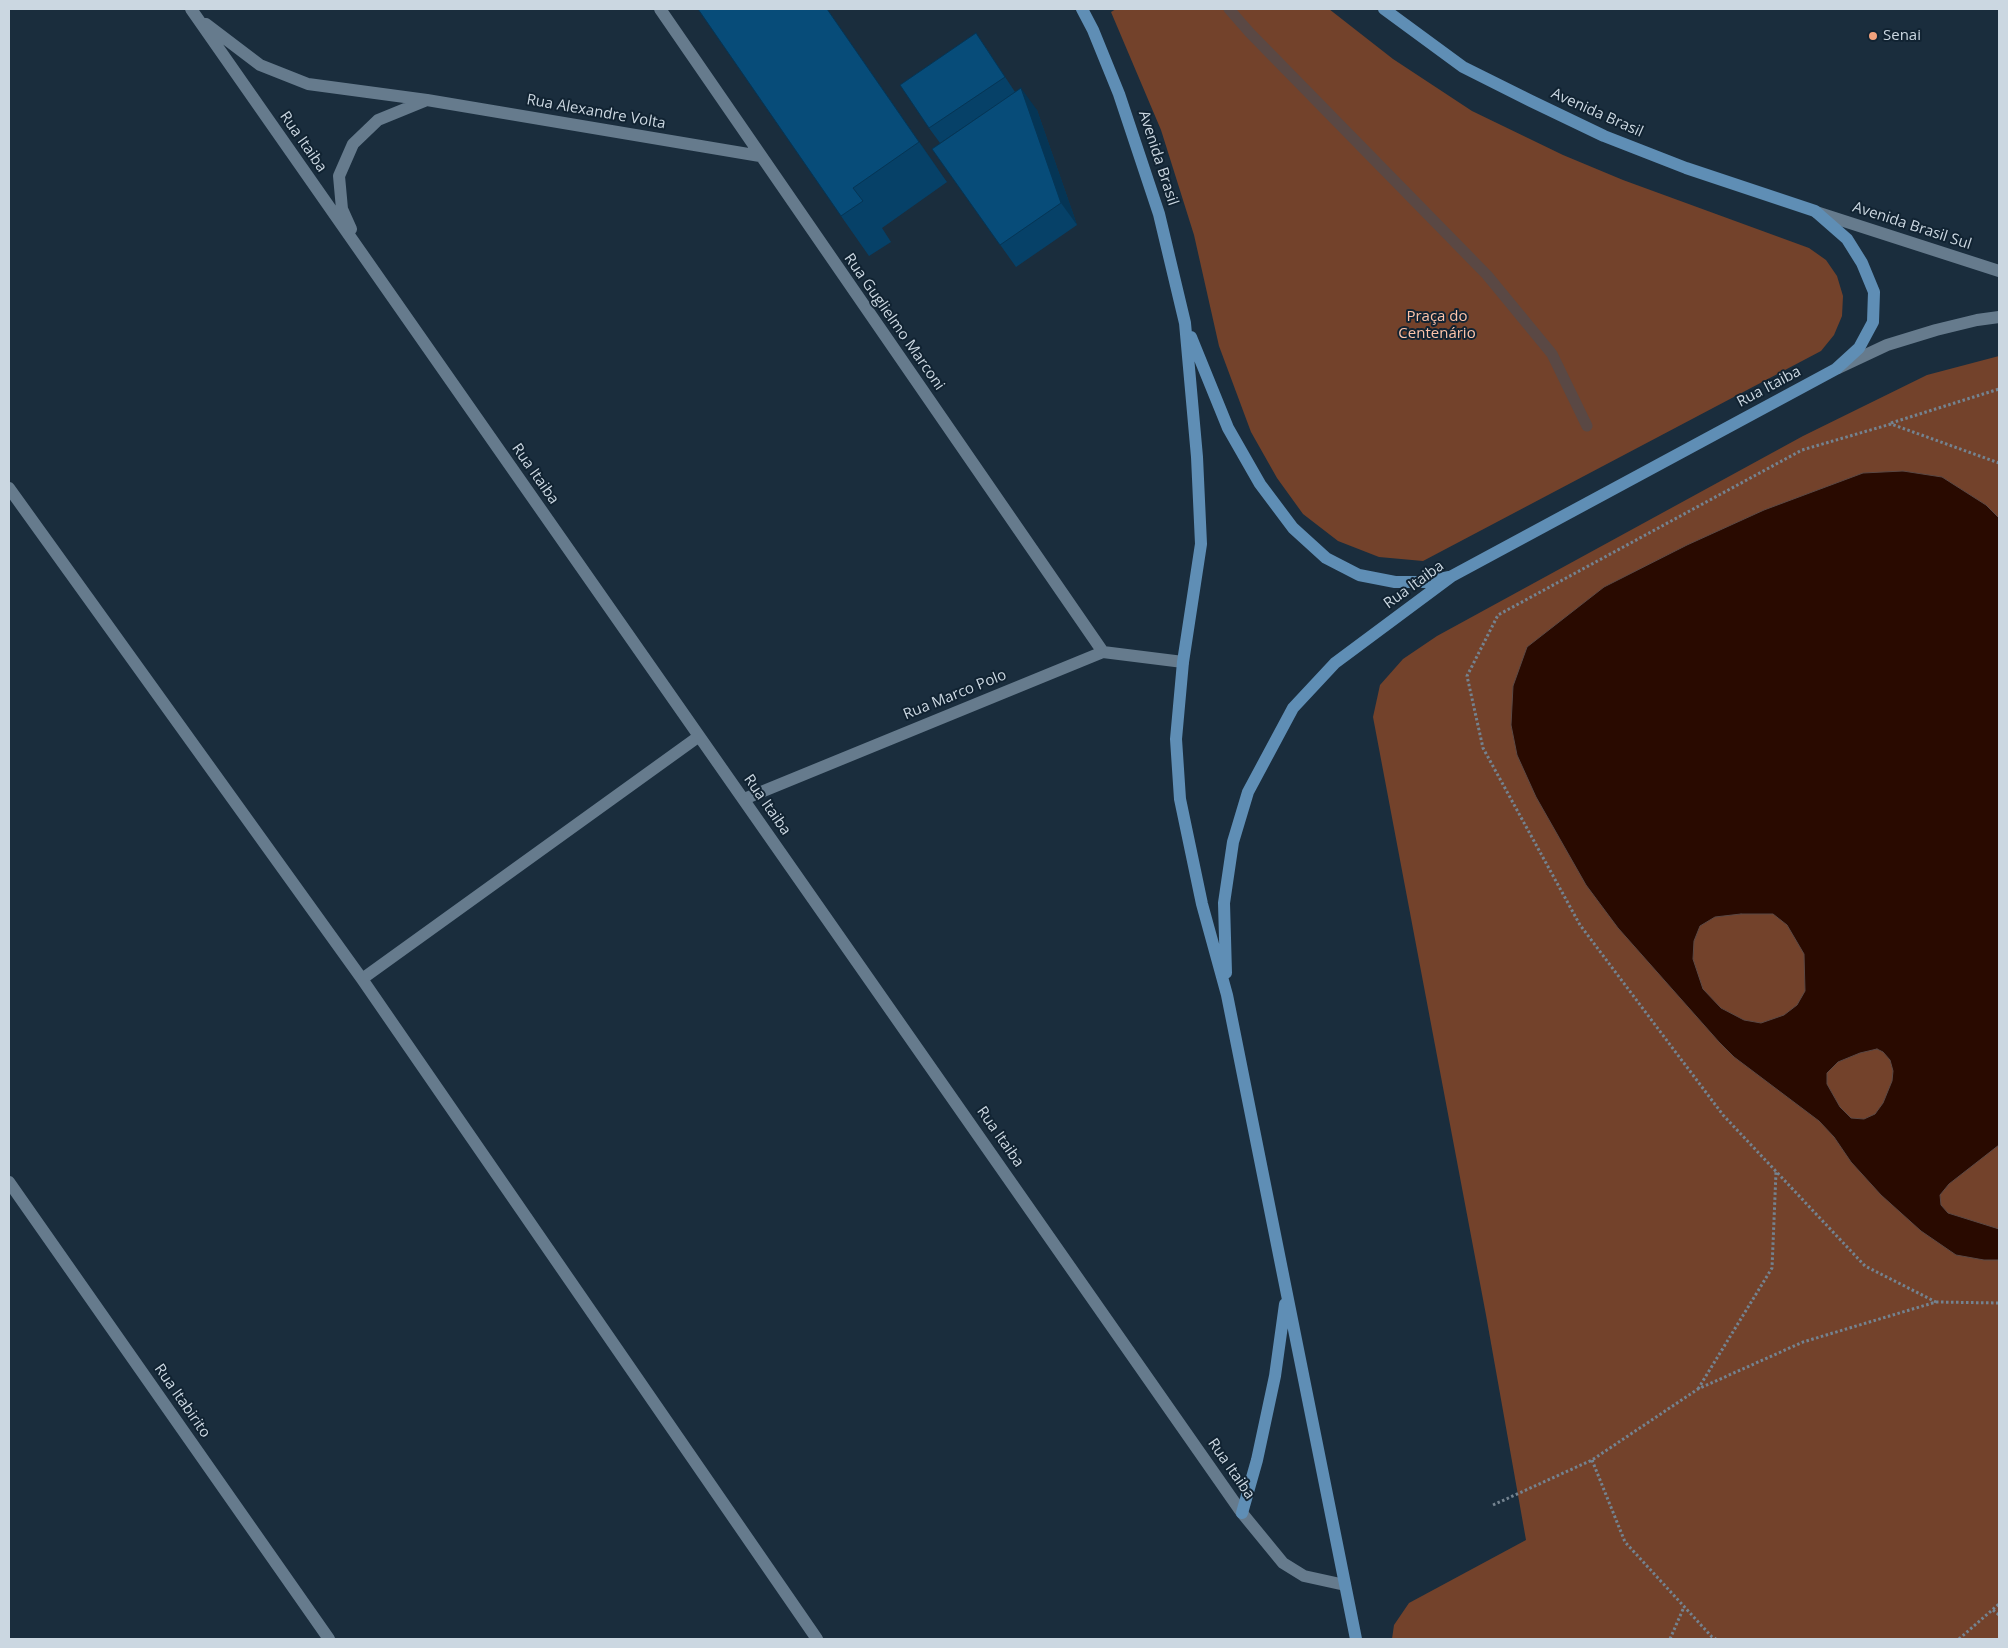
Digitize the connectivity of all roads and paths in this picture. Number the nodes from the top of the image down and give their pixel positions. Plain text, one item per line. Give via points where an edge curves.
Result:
1 (660, 9) edge
2 (1082, 9) edge
3 (1095, 9) edge
4 (1384, 9) edge
5 (194, 13) edge
6 (1094, 30) junction
7 (427, 100) junction
8 (760, 156) junction
9 (1815, 211) junction
10 (366, 261) junction
11 (1999, 271) edge
12 (1999, 317) edge
13 (1185, 323) junction
14 (1836, 369) junction
15 (1999, 389) edge
16 (1891, 424) junction
17 (1999, 463) edge
18 (9, 488) edge
19 (1452, 576) junction
20 (1103, 652) junction
21 (1184, 662) junction
22 (698, 737) junction
23 (744, 799) junction
24 (362, 978) junction
25 (1227, 995) junction
26 (1776, 1172) junction
27 (9, 1182) edge
28 (1287, 1294) junction
29 (1936, 1302) junction
30 (1999, 1304) edge
31 (1698, 1389) junction
32 (1592, 1460) junction
33 (1493, 1505) dead end
34 (1242, 1513) junction
35 (1345, 1585) junction
36 (1999, 1604) edge
37 (1684, 1607) junction
38 (1993, 1610) junction
39 (1999, 1615) edge
40 (329, 1639) edge
41 (817, 1639) edge
42 (1356, 1639) edge
43 (1670, 1639) edge
44 (1716, 1639) edge
45 (1959, 1639) edge

1 - 8 street, Rua Guglielmo Marconi
2 - 6 main road, Avenida Brasil
3 - 6 main road
4 - 9 main road, Avenida Brasil via 1463,67 1531,102 1604,136 1686,168
5 - 7 street, Rua Alexandre Volta via 260,66 308,84
5 - 10 street, Rua Itaiba
6 - 13 main road, Avenida Brasil via 1159,214
7 - 8 street, Rua Alexandre Volta
7 - 10 street via 378,120 353,144 339,176 342,208
8 - 20 street, Rua Guglielmo Marconi
9 - 11 street, Avenida Brasil Sul
9 - 14 main road, Rua Itaiba via 1848,240 1874,292 1873,322 1860,348
10 - 22 street, Rua Itaiba
12 - 14 street via 1936,330 1887,345
13 - 19 main road via 1228,428 1260,484 1293,528 1326,558 1359,575 1395,582 1425,582
13 - 21 main road, Rua Itaiba via 1202,544
14 - 19 main road, Rua Itaiba
15 - 16 path
16 - 17 path
16 - 26 path via 1802,450 1498,615 1467,676 1483,748 1580,925 1722,1115
18 - 24 street
19 - 25 main road, Rua Itaiba via 1334,663 1293,708 1269,751 1248,792 1233,842 1224,902
20 - 21 street, Rua Marco Polo
20 - 23 street, Rua Marco Polo
21 - 25 main road, Rua Itaiba via 1176,739 1180,799 1202,904
22 - 23 street, Rua Itaiba
22 - 24 street
23 - 34 street, Rua Itaiba
24 - 41 street
25 - 28 main road, Rua Itaiba
26 - 29 path via 1865,1266
26 - 31 path via 1772,1268
27 - 40 street, Rua Itabirito
28 - 34 main road via 1275,1376
28 - 35 main road, Rua Itaiba
29 - 30 path
29 - 31 path via 1803,1342
31 - 32 path
32 - 33 path
32 - 37 path via 1625,1542
34 - 35 street, Rua Itaiba via 1283,1563 1304,1576
35 - 42 main road, Rua Itaiba
36 - 38 path
37 - 43 path
37 - 44 path
38 - 39 path
38 - 45 path

